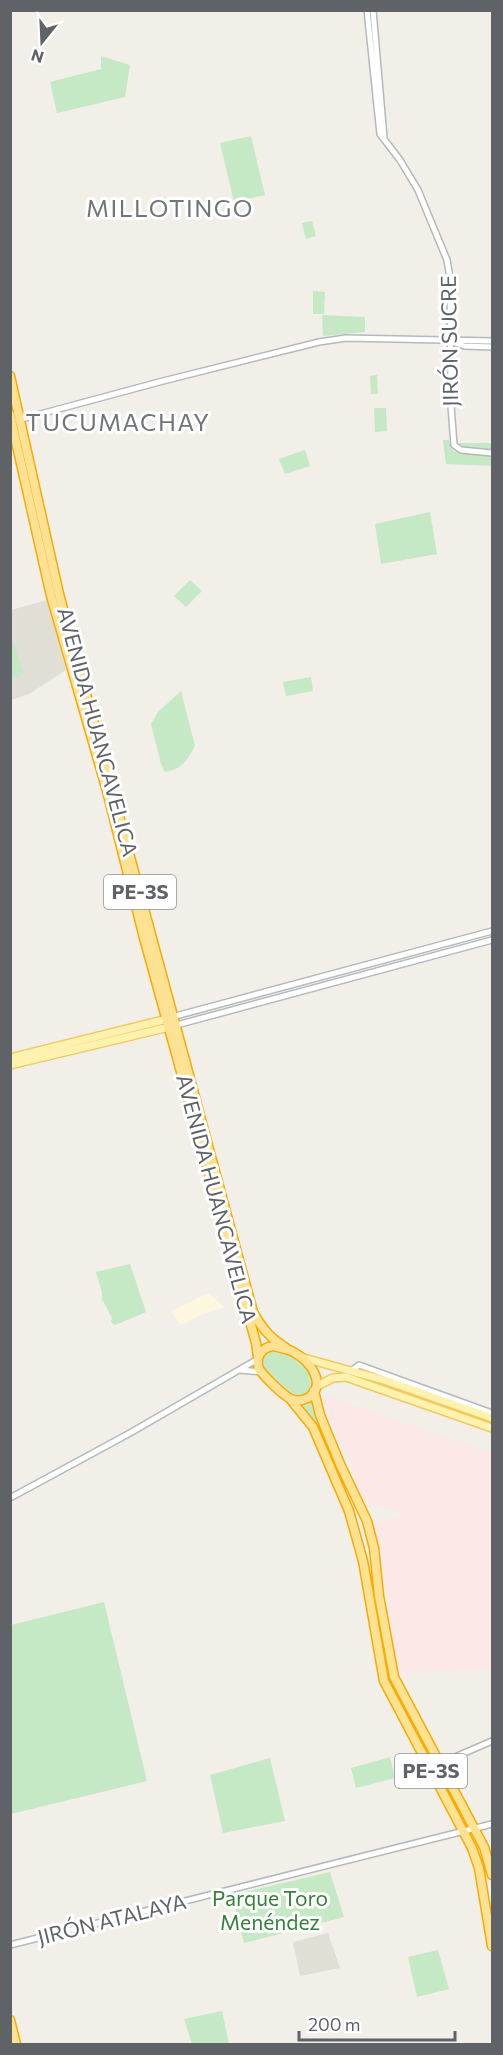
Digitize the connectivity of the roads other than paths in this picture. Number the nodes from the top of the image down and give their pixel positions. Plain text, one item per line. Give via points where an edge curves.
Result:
1 (367, 10) edge
2 (373, 10) edge
3 (384, 140) junction
4 (492, 340) edge
5 (450, 341) junction
6 (492, 346) edge
7 (10, 376) edge
8 (13, 419) edge
9 (492, 453) edge
10 (492, 932) edge
11 (492, 940) edge
12 (171, 1022) junction
13 (10, 1058) edge
14 (10, 1065) edge
15 (290, 1350) junction
16 (258, 1358) junction
17 (304, 1358) junction
18 (240, 1370) junction
19 (351, 1371) junction
20 (261, 1372) junction
21 (315, 1389) junction
22 (291, 1400) junction
23 (492, 1413) edge
24 (492, 1418) edge
25 (492, 1428) edge
26 (342, 1469) junction
27 (332, 1474) junction
28 (10, 1498) edge
29 (386, 1636) junction
30 (376, 1638) junction
31 (492, 1741) edge
32 (440, 1764) junction
33 (492, 1824) edge
34 (474, 1830) junction
35 (463, 1831) junction
36 (492, 1875) edge
37 (10, 1945) edge
38 (492, 1946) edge
39 (10, 2020) edge
40 (16, 2044) edge

1 - 3 street, JIRÓN SUCRE via 378,127
2 - 3 street
3 - 5 street, JIRÓN SUCRE via 418,190 447,260
4 - 5 street
5 - 6 street
5 - 8 street via 346,338 319,342
5 - 9 street, JIRÓN SUCRE via 454,445 461,450
7 - 8 highway, AVENIDA HUANCAVELICA / PE-3S
8 - 12 highway, AVENIDA HUANCAVELICA / PE-3S via 51,596
10 - 12 street
11 - 12 street
12 - 13 main road
12 - 14 main road
12 - 15 highway, AVENIDA HUANCAVELICA / PE-3S via 253,1312 263,1330
12 - 16 highway, AVENIDA HUANCAVELICA / PE-3S
15 - 16 highway via 269,1347
15 - 17 highway, PE-3S
16 - 18 street
16 - 20 highway, PE-3S
17 - 19 main road
17 - 21 highway, PE-3S via 315,1373
18 - 20 street
18 - 28 street
19 - 23 street via 359,1365
19 - 24 main road
20 - 22 highway, PE-3S
21 - 22 highway via 304,1399
21 - 25 main road via 333,1378 346,1377
21 - 26 highway, PE-3S via 320,1415
22 - 27 highway, PE-3S via 313,1427
26 - 27 highway
26 - 29 highway, PE-3S via 367,1521
27 - 30 highway, PE-3S via 349,1511 363,1561
29 - 30 highway
29 - 32 highway, PE-3S via 394,1677
30 - 35 highway, PE-3S via 384,1681
31 - 32 street
32 - 34 highway, PE-3S
33 - 34 street, JIRÓN ATALAYA
34 - 35 street, JIRÓN ATALAYA
34 - 36 highway, PE-3S
35 - 37 street, JIRÓN ATALAYA
35 - 38 highway, PE-3S via 479,1868
39 - 40 highway

